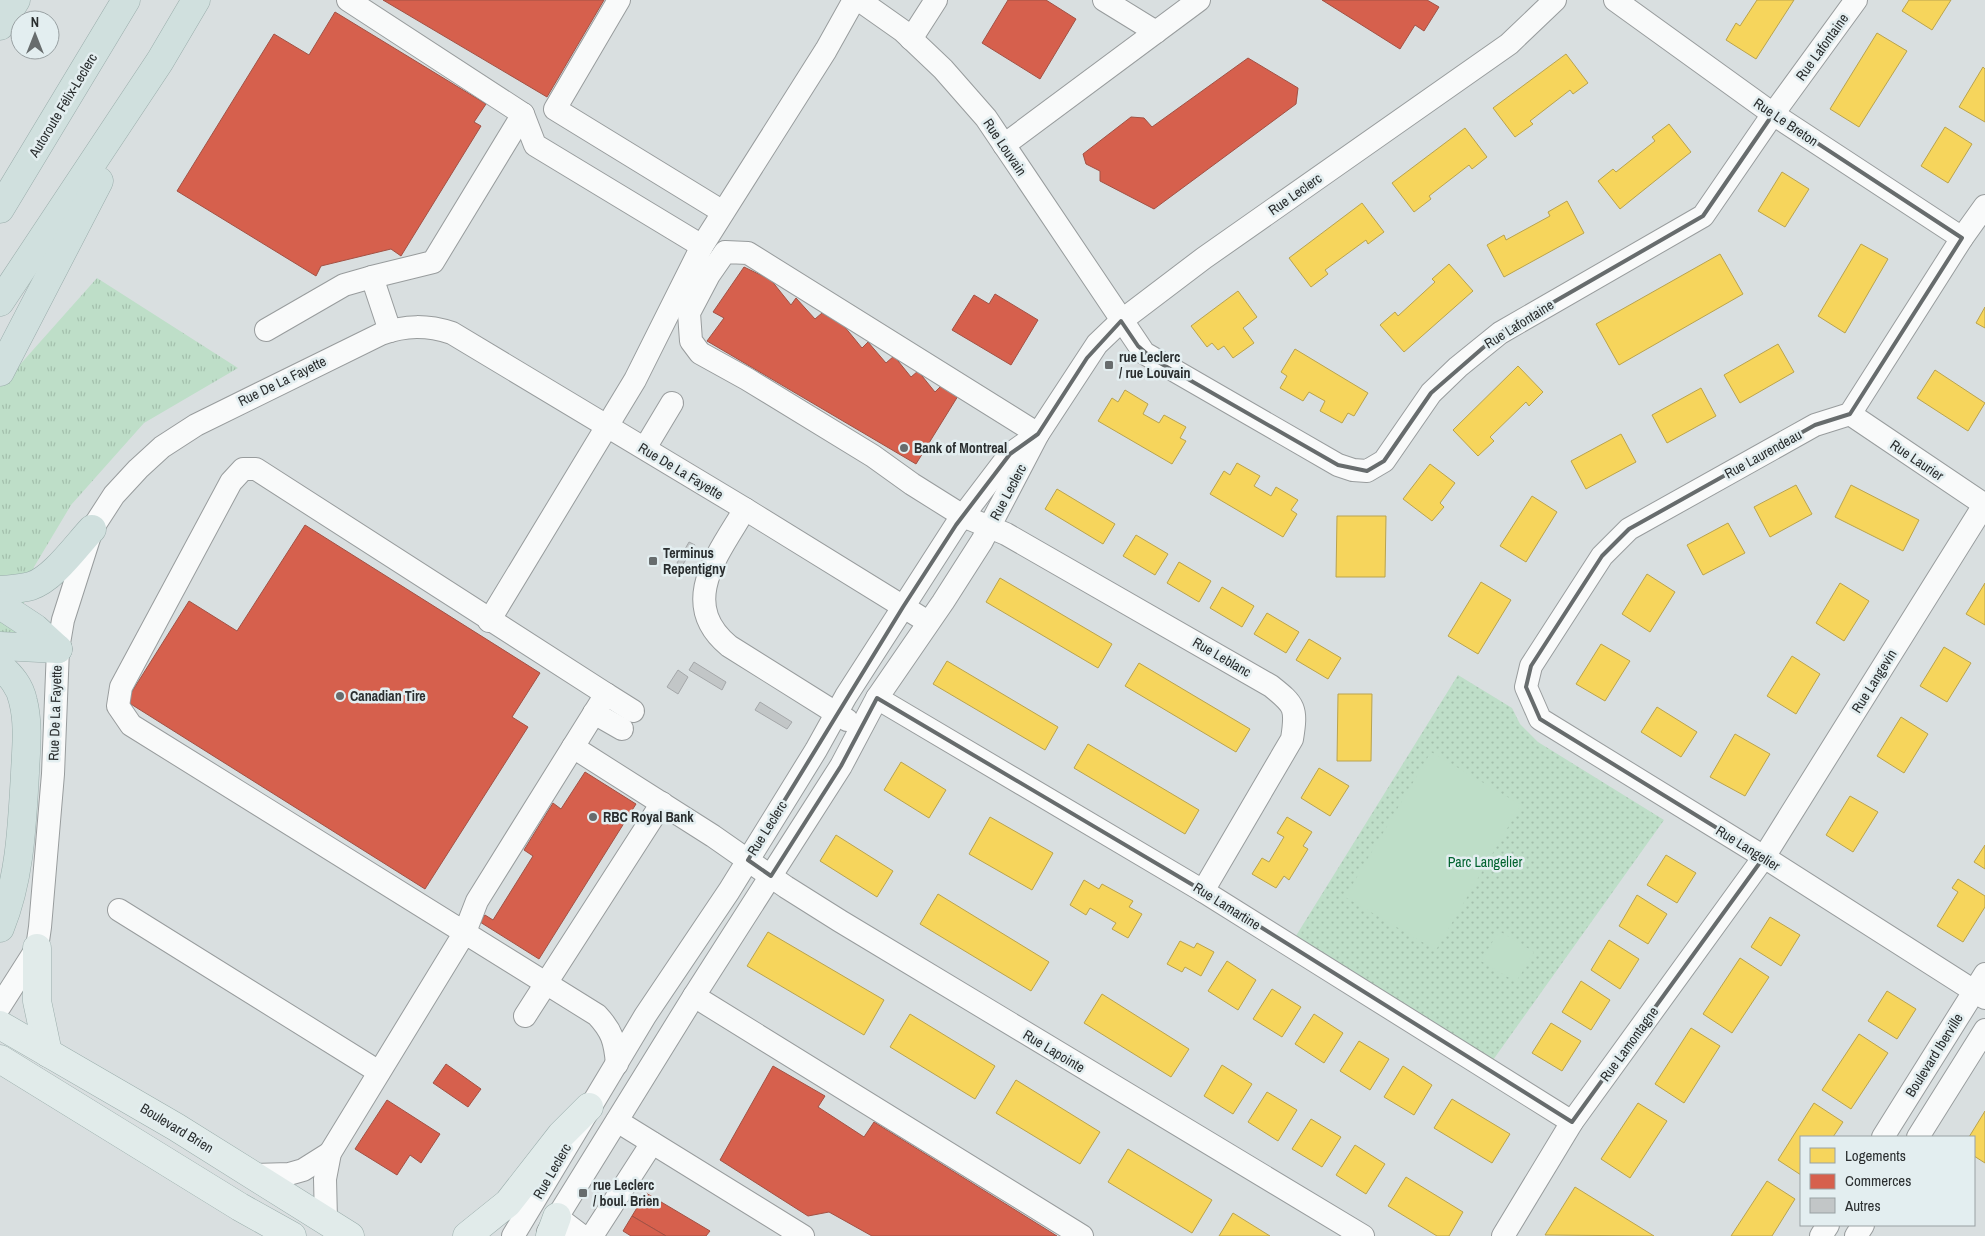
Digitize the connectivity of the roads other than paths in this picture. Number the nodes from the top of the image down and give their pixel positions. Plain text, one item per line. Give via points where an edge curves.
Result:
1 (16, 0) edge
2 (126, 0) edge
3 (135, 0) edge
4 (196, 0) edge
5 (348, 0) edge
6 (619, 0) edge
7 (854, 0) edge
8 (859, 0) edge
9 (936, 0) edge
10 (1104, 0) edge
11 (1199, 0) edge
12 (1555, 0) edge
13 (1616, 0) edge
14 (1856, 0) edge
15 (0, 26) edge
16 (1156, 32) junction
17 (911, 39) junction
18 (160, 61) junction
19 (523, 114) junction
20 (1773, 114) junction
21 (49, 127) junction
22 (1004, 145) junction
23 (1985, 206) edge
24 (0, 209) edge
25 (723, 212) junction
26 (1962, 238) junction
27 (702, 246) junction
28 (372, 277) junction
29 (0, 302) edge
30 (1121, 321) junction
31 (266, 330) dead end
32 (390, 331) junction
33 (0, 372) edge
34 (672, 403) dead end
35 (1850, 414) junction
36 (608, 426) junction
37 (1038, 434) junction
38 (645, 448) junction
39 (1984, 505) edge
40 (745, 509) junction
41 (963, 516) junction
42 (990, 527) junction
43 (92, 529) junction
44 (0, 590) edge
45 (0, 605) edge
46 (903, 607) junction
47 (489, 621) junction
48 (928, 622) junction
49 (0, 646) edge
50 (58, 649) junction
51 (0, 666) edge
52 (1526, 688) joint
53 (606, 694) junction
54 (877, 698) junction
55 (594, 713) junction
56 (836, 713) junction
57 (861, 728) junction
58 (573, 747) junction
59 (662, 803) junction
60 (1764, 857) junction
61 (748, 860) junction
62 (8, 875) edge
63 (771, 876) junction
64 (1204, 891) junction
65 (119, 910) dead end
66 (0, 928) edge
67 (465, 932) junction
68 (36, 948) junction
69 (546, 983) junction
70 (1981, 988) edge
71 (694, 996) junction
72 (0, 1006) edge
73 (597, 1015) junction
74 (525, 1016) dead end
75 (644, 1016) junction
76 (0, 1025) edge
77 (1985, 1030) edge
78 (48, 1053) junction
79 (0, 1059) edge
80 (617, 1064) junction
81 (380, 1072) junction
82 (589, 1108) junction
83 (617, 1121) junction
84 (1572, 1122) junction
85 (1884, 1136) edge
86 (1919, 1136) edge
87 (652, 1142) junction
88 (330, 1153) junction
89 (254, 1175) junction
90 (240, 1207) junction
91 (326, 1220) junction
92 (551, 1230) edge
93 (260, 1236) edge
94 (292, 1236) edge
95 (350, 1236) edge
96 (467, 1236) edge
97 (514, 1236) edge
98 (582, 1236) edge
99 (592, 1236) edge
100 (803, 1236) edge
101 (1082, 1236) edge
102 (1363, 1236) edge
103 (1503, 1236) edge

1 - 15 highway
2 - 21 highway, Autoroute Félix-Leclerc
3 - 21 highway
4 - 18 highway
5 - 19 street
6 - 25 street via 555,109
7 - 25 street
8 - 17 street, Rue Louvain
9 - 17 street
10 - 16 street
11 - 16 street
12 - 30 street, Rue Leclerc via 1509,44 1204,258
13 - 20 street, Rue Le Breton
14 - 20 street, Rue Lafontaine
16 - 22 street
17 - 22 street, Rue Louvain via 943,69 986,118
18 - 29 highway
18 - 33 highway
19 - 27 street via 535,145
19 - 28 street via 433,262
20 - 26 street, Rue Le Breton
20 - 30 street, Rue Lafontaine via 1703,216 1500,333 1432,393 1384,461 1368,471 1338,465 1153,359 1138,346
21 - 24 highway, Autoroute Félix-Leclerc
22 - 30 street, Rue Louvain
23 - 26 street
25 - 27 street
26 - 35 street
27 - 36 street via 635,380
28 - 31 street via 344,285
28 - 32 street
30 - 37 street, Rue Leclerc via 1087,358
32 - 36 street, Rue De La Fayette via 420,326 452,334
32 - 43 street, Rue De La Fayette via 218,413 179,436 126,482
34 - 38 street
35 - 39 street, Rue Laurier
35 - 52 street, Rue Laurendeau via 1815,425 1629,529 1597,564 1531,666
36 - 38 street, Rue De La Fayette
36 - 47 street
37 - 41 street, Rue Leclerc via 1010,454
37 - 41 street, Rue Leblanc via 748,253 725,252 689,313 691,341 700,353 873,456
37 - 42 street, Rue Leclerc
38 - 40 street, Rue De La Fayette
39 - 60 street, Rue Langevin
40 - 46 street, Rue De La Fayette
40 - 56 street via 705,583 705,612 711,626 729,646
41 - 42 street, Rue Leblanc
41 - 46 street, Rue Leclerc
42 - 48 street, Rue Leclerc
42 - 64 street, Rue Leblanc via 1263,681 1288,699 1296,717 1292,739
43 - 44 highway via 40,582 23,588
43 - 50 street, Rue De La Fayette via 63,620
45 - 50 highway via 35,628
46 - 48 street, Rue De La Fayette
46 - 56 street, Rue Leclerc
47 - 53 street
47 - 67 street via 256,469 242,469 231,482 121,687 118,706 131,725
48 - 54 street, Rue Leclerc
49 - 50 highway
50 - 68 street, Rue De La Fayette via 48,835
51 - 62 highway via 16,683 26,715 23,811
52 - 60 street, Rue Langelier via 1540,719
53 - 55 street
53 - 55 street via 628,720
54 - 57 street, Rue Leclerc
54 - 64 street, Rue Lamartine
55 - 58 street
56 - 57 street
56 - 61 street, Rue Leclerc
57 - 63 street, Rue Leclerc via 841,766
58 - 59 street, Rue Lapointe
58 - 67 street via 477,901
59 - 61 street, Rue Lapointe
59 - 69 street
60 - 70 street, Rue Langelier
60 - 84 street, Rue Lamontagne
61 - 63 street, Rue Lapointe
61 - 75 street, Rue Leclerc
62 - 66 highway
63 - 71 street, Rue Leclerc
63 - 102 street, Rue Lapointe via 840,921
64 - 84 street, Rue Lamartine
65 - 81 street
67 - 69 street
67 - 81 street
68 - 72 street, Rue De La Fayette
68 - 78 main road via 37,1001
69 - 73 street
69 - 74 street
70 - 85 street, Boulevard Iberville
71 - 83 street, Rue Leclerc
71 - 101 street
73 - 75 street via 622,1021
73 - 80 street via 608,1027 615,1044
75 - 80 street, Rue Leclerc
76 - 78 main road, Boulevard Brien
77 - 86 street
78 - 89 main road, Boulevard Brien
79 - 90 main road
80 - 82 street, Rue Leclerc
81 - 88 street
82 - 96 main road via 561,1135 508,1203
82 - 97 street, Rue Leclerc
83 - 87 street
83 - 92 street, Rue Leclerc
84 - 103 street, Rue Lamontagne
87 - 99 street
87 - 100 street
88 - 89 street via 303,1170 289,1174
88 - 91 street via 325,1179
89 - 91 main road, Boulevard Brien
90 - 93 street via 256,1221
90 - 94 main road
91 - 95 main road, Boulevard Brien
92 - 98 street

